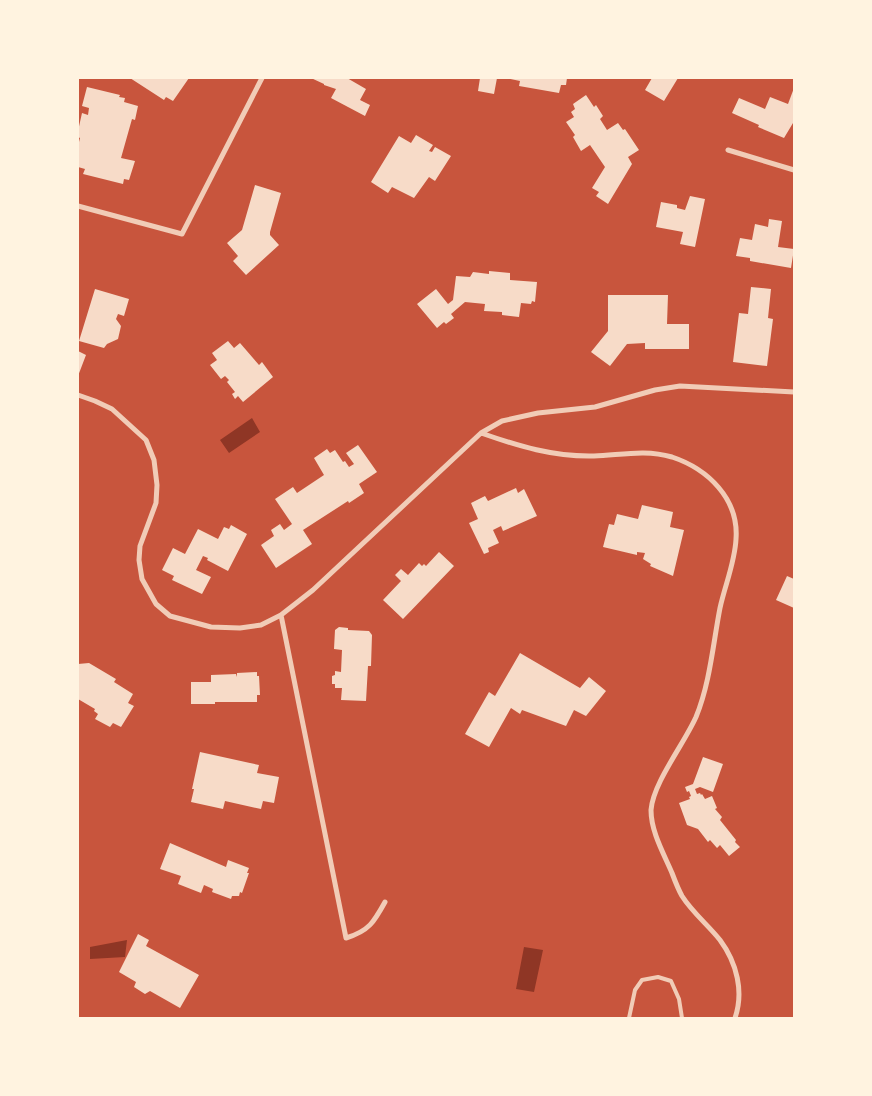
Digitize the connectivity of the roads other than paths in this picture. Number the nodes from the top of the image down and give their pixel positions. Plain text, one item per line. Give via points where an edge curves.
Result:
1 (262, 78) edge
2 (728, 150) dead end
3 (794, 170) edge
4 (78, 206) edge
5 (794, 392) edge
6 (78, 395) edge
7 (480, 433) junction
8 (281, 615) junction
9 (385, 902) dead end
10 (628, 1018) edge
11 (682, 1018) edge
12 (735, 1018) edge

1 - 4 street via 182,234
2 - 3 street
5 - 7 street via 680,386 595,407 502,421
6 - 8 street via 112,409 146,440 154,460 156,503 140,546 139,560 142,579 156,604 170,616 211,627 240,628 261,624
7 - 8 street via 313,590
7 - 12 street via 541,452 594,456 649,453 671,457 690,464 712,480 724,492 731,507 736,539 705,690 684,742 654,795 651,811 659,843 682,896 720,940 730,957 740,999
8 - 9 street via 346,938 360,934 373,923
10 - 11 lane via 635,990 642,980 658,977 671,981

